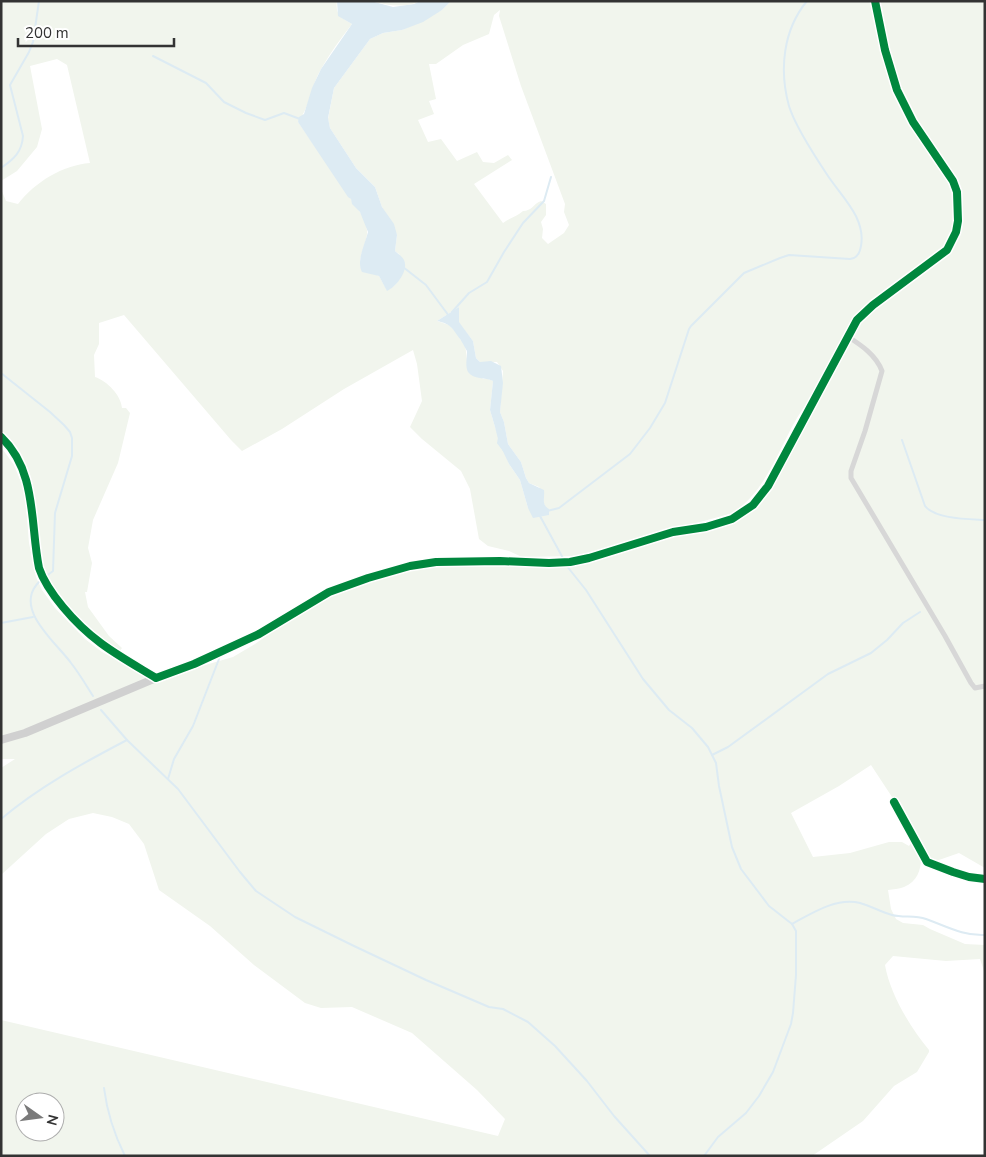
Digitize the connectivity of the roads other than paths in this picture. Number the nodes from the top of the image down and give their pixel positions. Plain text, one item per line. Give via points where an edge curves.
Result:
1 (875, 1) edge
2 (847, 336) junction
3 (1, 437) edge
4 (156, 678) junction
5 (985, 686) edge
6 (1, 740) edge
7 (894, 802) dead end
8 (985, 878) edge

1 - 2 street via 897,90 913,122 953,181 957,192 958,221 947,250 864,312
2 - 4 street via 765,491 753,505 732,520 673,532 570,562 464,560 410,566 328,592 259,634
2 - 5 street via 863,346 882,371 851,478 971,683 975,688
3 - 4 street via 18,458 27,479 39,568 52,594 96,641
4 - 6 street via 25,734
7 - 8 street via 927,862 969,877

